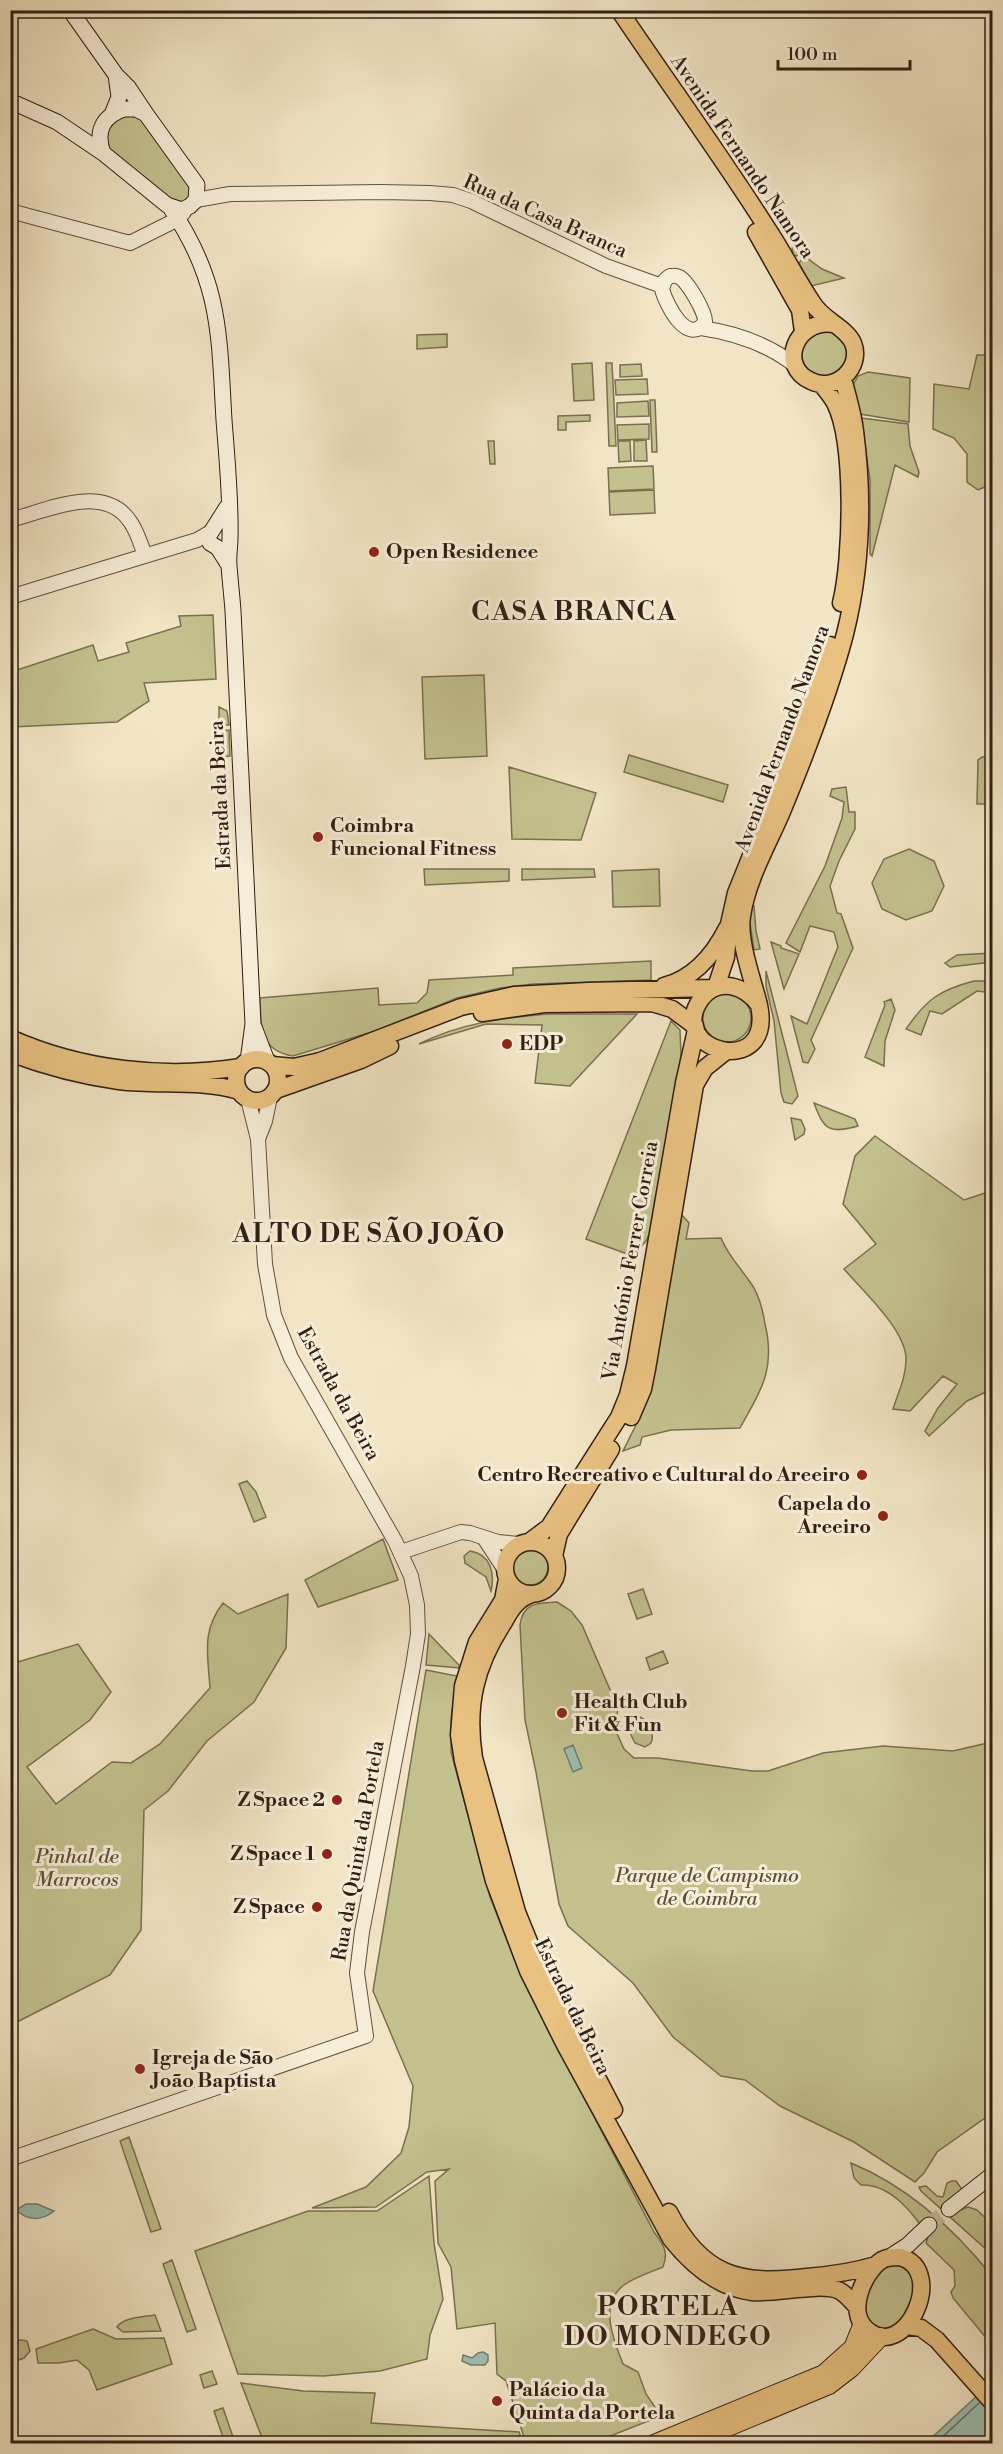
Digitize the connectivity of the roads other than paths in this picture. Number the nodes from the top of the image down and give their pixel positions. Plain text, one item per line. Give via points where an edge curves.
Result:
1 (70, 10) edge
2 (605, 10) edge
3 (619, 10) edge
4 (116, 75) junction
5 (10, 101) edge
6 (113, 112) junction
7 (146, 114) junction
8 (100, 130) junction
9 (70, 131) junction
10 (103, 153) junction
11 (181, 207) junction
12 (10, 211) edge
13 (192, 242) junction
14 (662, 286) junction
15 (703, 322) junction
16 (833, 324) junction
17 (800, 336) junction
18 (757, 342) junction
19 (796, 366) junction
20 (843, 378) junction
21 (821, 384) junction
22 (10, 520) edge
23 (216, 537) junction
24 (145, 555) junction
25 (10, 597) edge
26 (729, 924) junction
27 (715, 988) junction
28 (646, 990) junction
29 (759, 1005) junction
30 (252, 1024) junction
31 (696, 1028) junction
32 (10, 1038) edge
33 (725, 1052) junction
34 (10, 1053) edge
35 (269, 1063) junction
36 (244, 1064) junction
37 (273, 1094) junction
38 (243, 1095) junction
39 (258, 1139) junction
40 (484, 1538) junction
41 (524, 1543) junction
42 (401, 1552) junction
43 (554, 1556) junction
44 (506, 1574) junction
45 (532, 1593) junction
46 (10, 2159) edge
47 (993, 2175) edge
48 (949, 2209) tunnel mouth
49 (929, 2225) tunnel mouth
50 (917, 2237) junction
51 (882, 2262) junction
52 (917, 2268) junction
53 (919, 2301) junction
54 (857, 2307) junction
55 (862, 2326) junction
56 (907, 2326) junction
57 (880, 2337) junction
58 (940, 2338) junction
59 (993, 2391) edge
60 (993, 2402) edge
61 (654, 2444) edge
62 (687, 2444) edge

1 - 4 main road
2 - 17 main road, Avenida Fernando Namora via 757,233 800,310
3 - 16 main road, Avenida Fernando Namora via 768,228 813,305
4 - 6 main road via 119,86
4 - 7 main road
5 - 9 main road
6 - 7 main road via 135,109
6 - 8 main road
7 - 11 main road
8 - 9 main road via 84,134
8 - 10 main road
9 - 10 main road
10 - 11 main road
11 - 12 street, Rua da Casa Branca via 130,243
11 - 13 main road, Estrada da Beira
11 - 13 street via 177,229
11 - 14 street, Rua da Casa Branca via 230,194 453,195 606,266
13 - 23 main road, Estrada da Beira via 207,279 219,332 229,503
14 - 15 street via 682,325 692,331
14 - 15 street via 670,276 684,280
15 - 18 street
16 - 17 main road via 817,324
16 - 20 main road, Avenida Fernando Namora via 847,333 854,348 854,363
17 - 18 street via 782,344
17 - 19 main road, Avenida Fernando Namora via 794,351
18 - 19 street
19 - 21 main road, Avenida Fernando Namora via 802,375
20 - 21 main road
20 - 29 main road, Avenida Fernando Namora via 855,428 861,492 856,580 832,674 742,917
21 - 26 main road, Avenida Fernando Namora via 840,417 848,470 848,554 842,597 831,644 736,893
22 - 24 street via 84,501 99,501 114,506 130,520
23 - 24 street
23 - 30 main road, Estrada da Beira via 228,564 233,611
24 - 25 street
26 - 27 main road, Avenida Fernando Namora via 726,957
26 - 28 main road via 710,957 690,975
27 - 28 main road
27 - 29 main road via 735,986 745,990
27 - 31 main road via 698,1004 694,1015
28 - 35 main road via 532,993 495,999 428,1019 320,1061 294,1067
29 - 33 main road via 761,1025 757,1035 742,1049
30 - 35 main road, Estrada da Beira
30 - 36 main road, Estrada da Beira
31 - 33 main road via 707,1045
31 - 37 main road via 672,1009 652,1003 521,1006 450,1022
31 - 41 main road, Via António Ferrer Correia via 628,1395 619,1417 549,1527
32 - 36 main road via 43,1052 107,1066 184,1072
33 - 43 main road, Via António Ferrer Correia via 705,1068 695,1085 643,1389 629,1421 559,1534
34 - 38 main road via 68,1071 119,1081 211,1084
35 - 36 main road via 261,1059
35 - 37 main road, Estrada da Beira via 278,1077
36 - 38 main road, Estrada da Beira via 236,1078
37 - 38 main road via 259,1101
37 - 39 street
38 - 39 street
39 - 42 street, Estrada da Beira via 265,1264 277,1323 291,1358
40 - 41 street
40 - 42 street via 462,1532
40 - 44 street
41 - 43 main road via 539,1543
41 - 44 main road via 511,1551
42 - 46 street, Rua da Quinta da Portela via 414,1589 418,1634 362,1932 357,1973 366,2037
43 - 45 main road via 556,1571 550,1585
44 - 45 main road via 514,1587
44 - 54 main road, Estrada da Beira via 503,1600 477,1642 467,1669 460,1698 459,1735 495,1881 511,1930 543,2003 671,2240 688,2261 728,2285 749,2291 777,2293 830,2288 842,2292
45 - 51 main road, Estrada da Beira via 513,1606 487,1649 474,1689 471,1730 480,1783 507,1878 546,1983 673,2220 698,2253 726,2271 751,2280 833,2274
47 - 48 main road
49 - 50 main road
50 - 51 main road
50 - 52 main road
51 - 52 main road via 906,2258
51 - 54 main road via 865,2282
52 - 53 main road
53 - 56 main road
53 - 58 main road
54 - 55 main road
55 - 57 main road
55 - 61 highway via 853,2348 824,2374
56 - 57 main road via 894,2335
56 - 58 main road
57 - 62 highway via 829,2385
58 - 59 main road
58 - 60 main road

